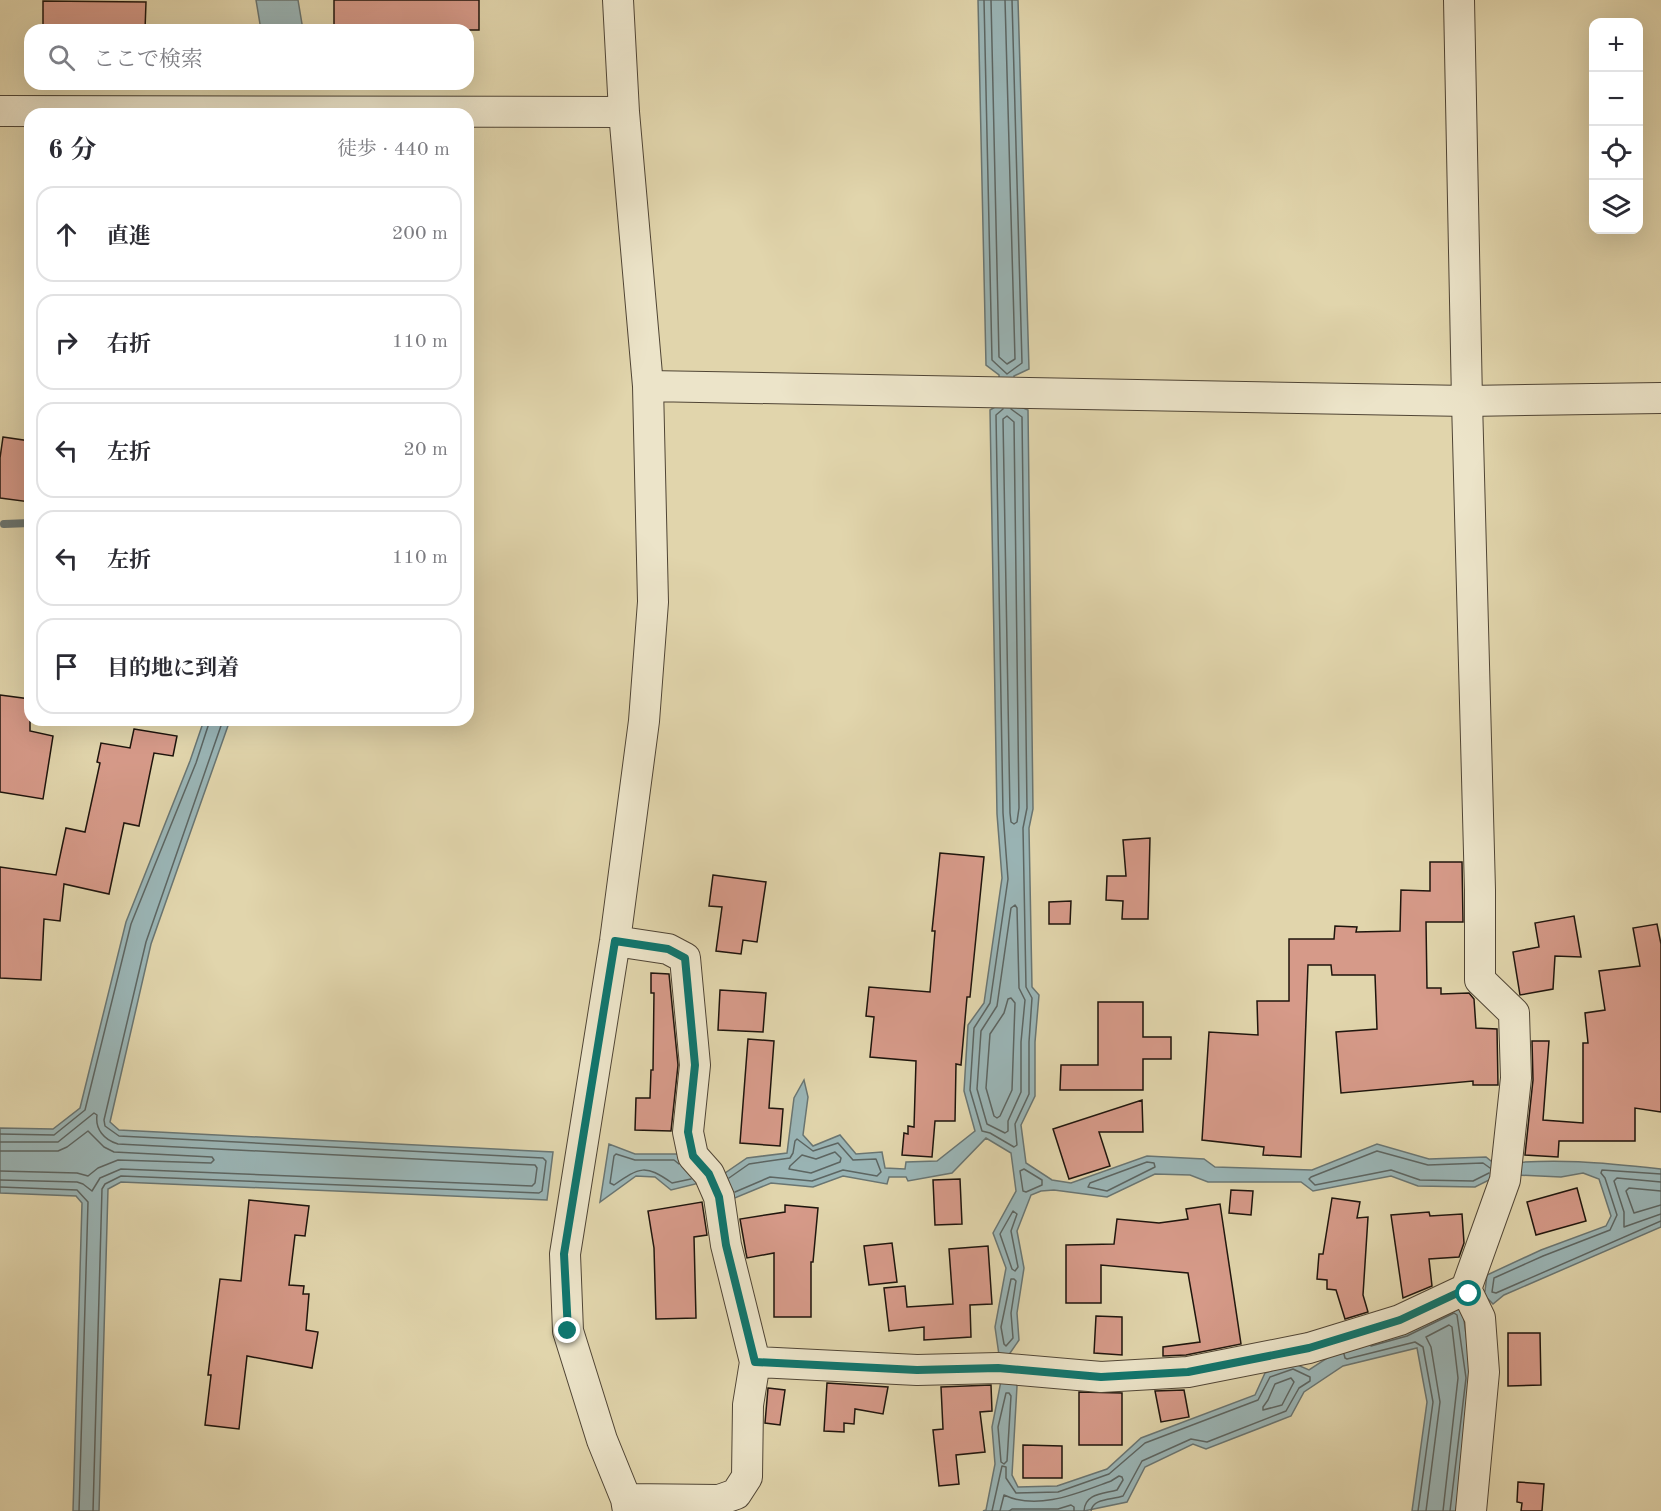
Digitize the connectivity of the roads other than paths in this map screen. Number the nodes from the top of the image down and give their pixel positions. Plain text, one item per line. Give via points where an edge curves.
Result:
1 (618, 0) edge
2 (1459, 0) edge
3 (0, 111) edge
4 (24, 111) edge
5 (474, 112) edge
6 (624, 112) junction
7 (648, 386) junction
8 (1661, 398) edge
9 (1467, 401) junction
10 (615, 941) junction
11 (1470, 1298) junction
12 (755, 1362) junction
13 (627, 1505) edge
14 (1471, 1511) edge

1 - 6 street
2 - 9 street
3 - 4 street
5 - 6 street
6 - 7 street
7 - 9 street
7 - 10 street via 653,602 644,721
8 - 9 street
9 - 11 street via 1480,980 1514,1013 1516,1078 1506,1170
10 - 12 street via 668,949 685,958 695,1065 688,1132 693,1156 719,1197 726,1245
10 - 13 street via 564,1254 568,1331
11 - 12 street via 1309,1348 1188,1372 1101,1377 1007,1368 917,1370
11 - 14 street via 1480,1318 1484,1372
12 - 13 street via 748,1405 747,1477 736,1494 719,1500

